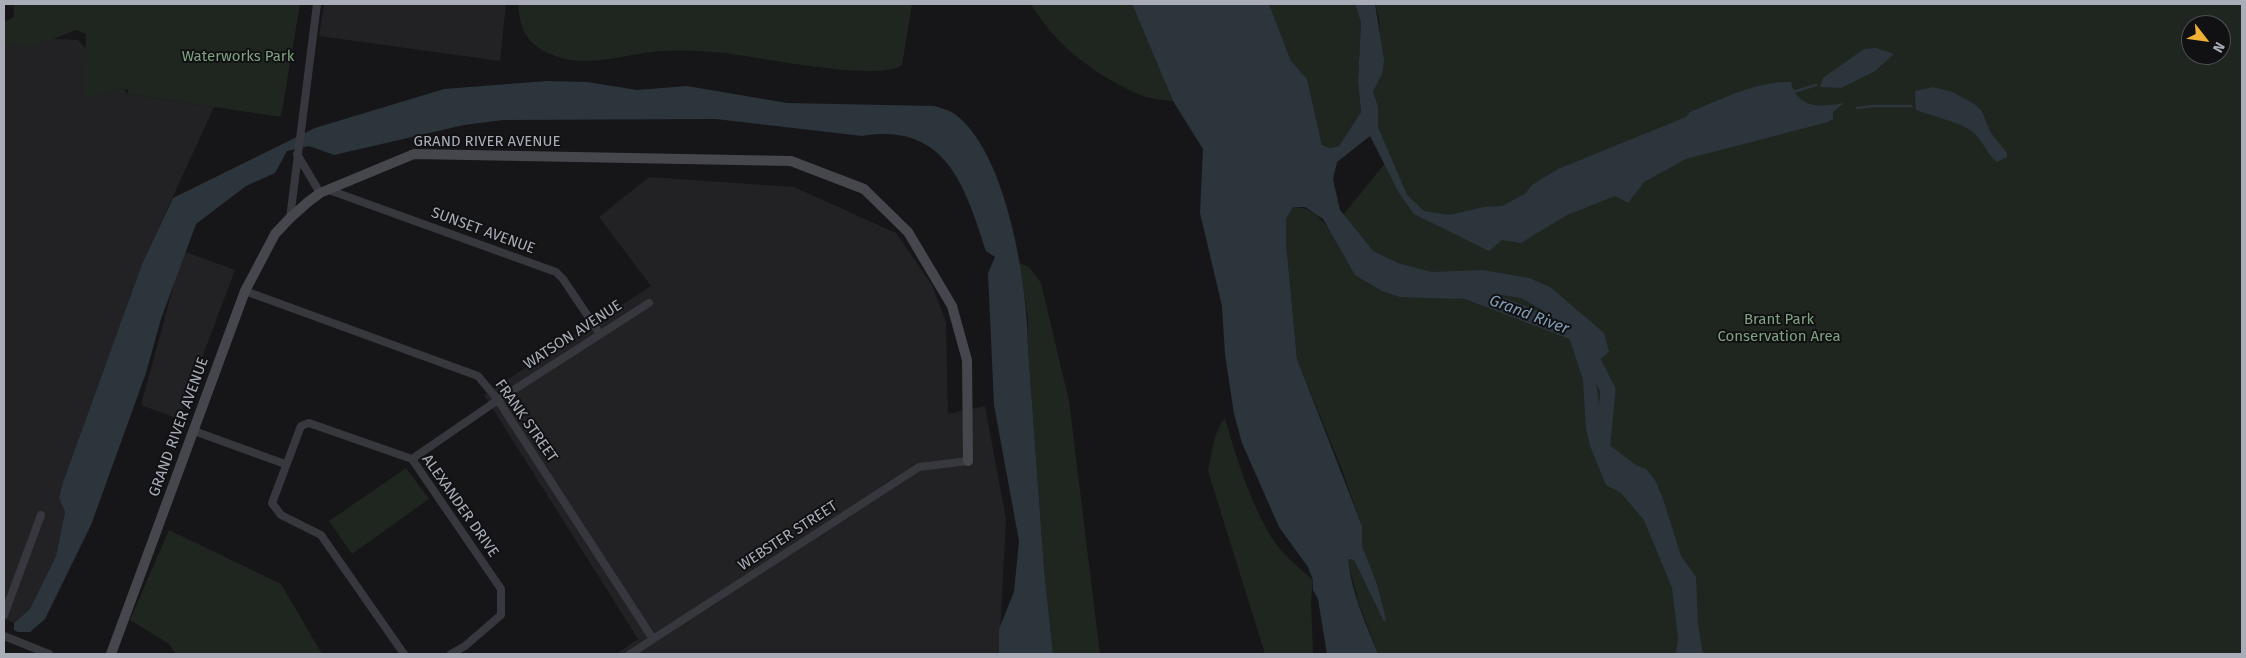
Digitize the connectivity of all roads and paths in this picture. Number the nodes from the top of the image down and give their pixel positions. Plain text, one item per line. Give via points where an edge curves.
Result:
1 (317, 4) edge
2 (297, 154) junction
3 (324, 192) junction
4 (290, 218) junction
5 (245, 291) junction
6 (649, 303) dead end
7 (600, 334) junction
8 (498, 400) junction
9 (194, 432) junction
10 (412, 459) junction
11 (968, 461) joint
12 (285, 464) junction
13 (41, 515) dead end
14 (4, 615) edge
15 (4, 636) edge
16 (653, 639) junction
17 (465, 646) junction
18 (49, 654) edge
19 (111, 654) edge
20 (404, 654) edge
21 (451, 654) edge
22 (471, 654) edge
23 (630, 654) edge

1 - 2 street
2 - 3 street
2 - 4 street
3 - 4 street, GRAND RIVER AVENUE
3 - 7 street, SUNSET AVENUE via 556,272
3 - 11 street, GRAND RIVER AVENUE via 414,154 790,161 864,189 908,232 952,306 967,360
4 - 5 street, GRAND RIVER AVENUE via 276,234
5 - 8 street, FRANK STREET via 478,376
5 - 9 street, GRAND RIVER AVENUE
6 - 7 street, WATSON AVENUE
7 - 8 street, WATSON AVENUE
8 - 10 street, WATSON AVENUE
8 - 16 street, FRANK STREET
9 - 12 street
9 - 19 street, GRAND RIVER AVENUE
10 - 12 street, ALEXANDER DRIVE via 309,423 301,426
10 - 17 street, ALEXANDER DRIVE via 501,589 501,615
11 - 16 street, WEBSTER STREET via 920,467
12 - 20 street, ALEXANDER DRIVE via 272,503 281,515 321,535
13 - 14 street
15 - 18 street
16 - 23 street, WEBSTER STREET
17 - 21 street, ALEXANDER DRIVE
17 - 22 street

